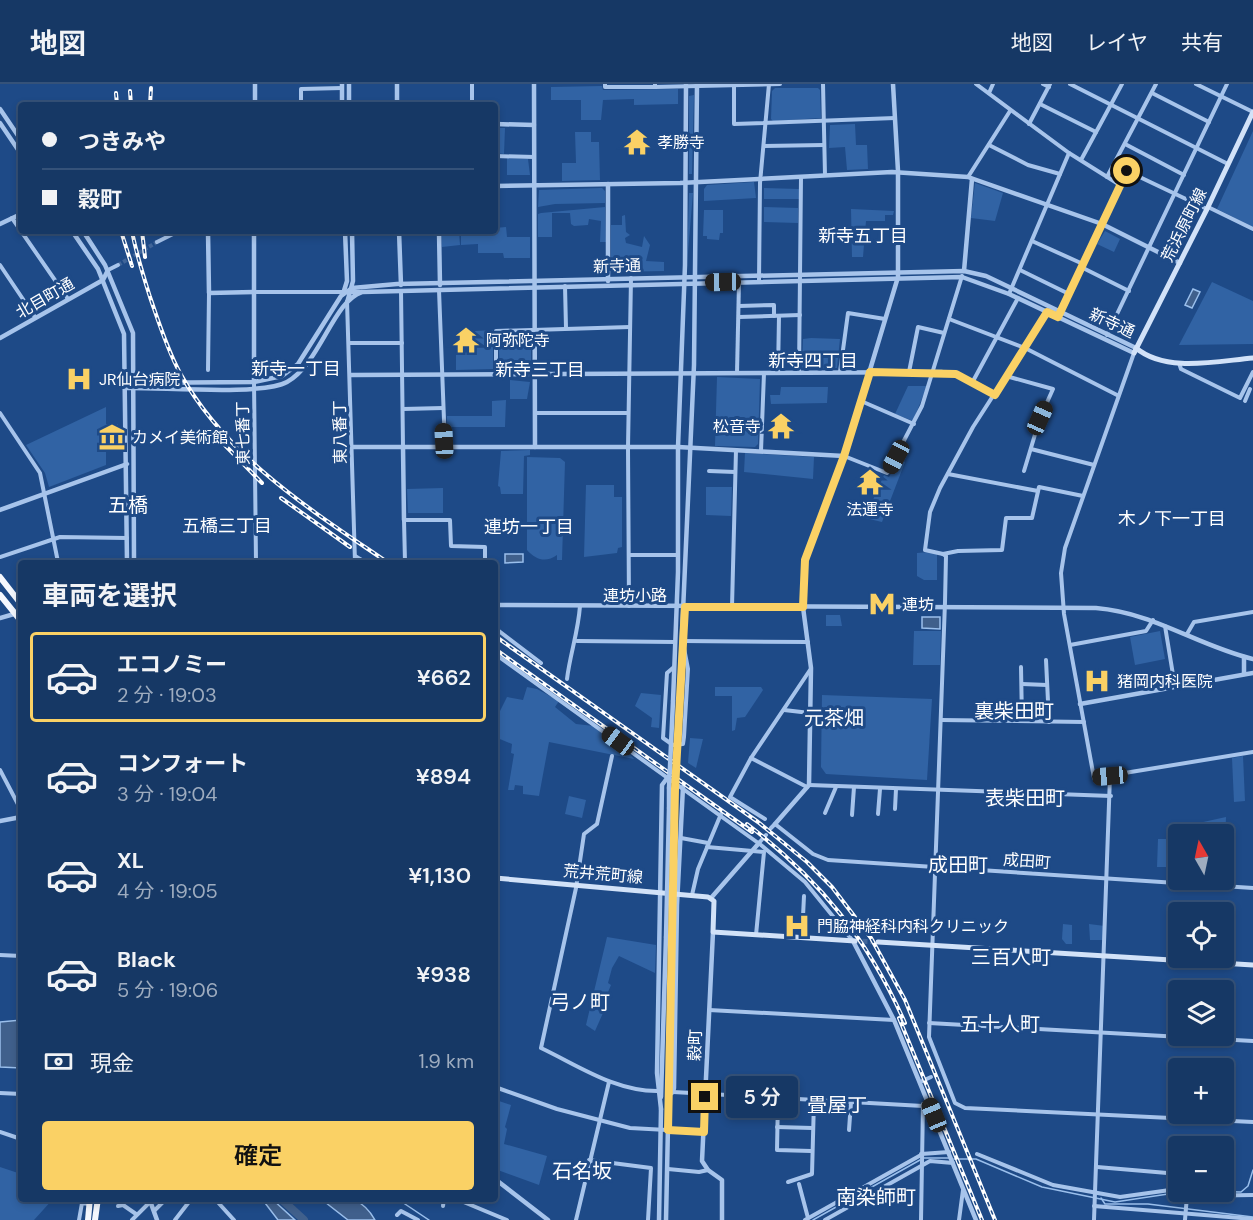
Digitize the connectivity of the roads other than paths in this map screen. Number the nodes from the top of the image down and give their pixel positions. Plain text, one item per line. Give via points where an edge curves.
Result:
1 (255, 84) edge
2 (349, 84) edge
3 (397, 84) edge
4 (472, 84) edge
5 (534, 84) edge
6 (605, 84) edge
7 (769, 84) edge
8 (780, 84) edge
9 (823, 84) edge
10 (893, 84) edge
11 (976, 84) edge
12 (993, 84) edge
13 (1043, 84) edge
14 (1070, 84) edge
15 (1122, 84) edge
16 (1156, 84) edge
17 (1196, 84) edge
18 (1227, 84) edge
19 (655, 85) edge
20 (686, 85) edge
21 (697, 85) edge
22 (734, 85) edge
23 (1049, 85) edge
24 (342, 86) edge
25 (989, 93) junction
26 (1152, 93) junction
27 (1221, 96) junction
28 (255, 102) edge
29 (301, 102) edge
30 (342, 102) edge
31 (349, 102) edge
32 (397, 102) edge
33 (472, 102) edge
34 (1040, 104) junction
35 (1111, 105) junction
36 (0, 109) edge
37 (1010, 111) junction
38 (1253, 112) edge
39 (895, 118) junction
40 (1138, 118) junction
41 (824, 122) junction
42 (1209, 122) junction
43 (0, 123) edge
44 (498, 124) edge
45 (765, 124) junction
46 (1029, 124) junction
47 (534, 125) junction
48 (1096, 132) junction
49 (18, 136) edge
50 (1125, 144) junction
51 (824, 145) junction
52 (988, 145) junction
53 (764, 146) junction
54 (1196, 149) junction
55 (18, 150) edge
56 (1069, 153) junction
57 (498, 156) edge
58 (534, 157) junction
59 (1081, 160) junction
60 (1229, 165) junction
61 (898, 171) junction
62 (1060, 174) junction
63 (825, 175) junction
64 (1184, 175) junction
65 (801, 177) junction
66 (1107, 177) junction
67 (970, 178) junction
68 (761, 179) junction
69 (696, 182) junction
70 (687, 183) junction
71 (608, 184) junction
72 (1120, 185) junction
73 (498, 186) edge
74 (534, 186) junction
75 (1175, 194) junction
76 (1048, 204) junction
77 (1208, 208) junction
78 (18, 215) edge
79 (12, 218) junction
80 (0, 224) edge
81 (1102, 224) junction
82 (18, 227) edge
83 (1253, 229) edge
84 (23, 234) edge
85 (74, 234) edge
86 (85, 234) edge
87 (173, 234) edge
88 (208, 234) edge
89 (254, 234) edge
90 (345, 234) edge
91 (352, 234) edge
92 (399, 234) edge
93 (439, 234) edge
94 (1032, 241) junction
95 (157, 242) tunnel mouth
96 (1149, 247) junction
97 (1180, 263) junction
98 (0, 265) edge
99 (118, 265) tunnel mouth
100 (1082, 265) junction
101 (108, 270) junction
102 (1020, 270) junction
103 (964, 271) junction
104 (801, 273) junction
105 (354, 274) junction
106 (898, 274) junction
107 (739, 275) junction
108 (759, 275) junction
109 (684, 276) junction
110 (695, 276) junction
111 (962, 277) junction
112 (631, 278) junction
113 (608, 279) junction
114 (103, 280) junction
115 (534, 280) junction
116 (801, 280) junction
117 (759, 281) junction
118 (739, 282) junction
119 (440, 283) junction
120 (684, 283) junction
121 (695, 283) junction
122 (401, 284) junction
123 (366, 285) junction
124 (609, 285) junction
125 (631, 285) junction
126 (565, 286) junction
127 (534, 287) junction
128 (349, 290) junction
129 (439, 290) junction
130 (401, 291) junction
131 (1129, 291) junction
132 (254, 292) junction
133 (362, 292) junction
134 (1011, 292) junction
135 (209, 293) junction
136 (1069, 294) junction
137 (68, 298) junction
138 (1018, 298) junction
139 (347, 302) junction
140 (739, 306) junction
141 (1047, 312) junction
142 (340, 314) junction
143 (1059, 314) junction
144 (800, 315) junction
145 (777, 316) junction
146 (36, 317) junction
147 (739, 317) junction
148 (949, 318) junction
149 (885, 319) junction
150 (350, 321) junction
151 (630, 327) junction
152 (566, 328) junction
153 (535, 329) junction
154 (944, 333) junction
155 (1108, 334) junction
156 (997, 337) junction
157 (0, 338) edge
158 (1105, 340) junction
159 (350, 343) junction
160 (402, 343) junction
161 (1025, 348) junction
162 (1135, 351) junction
163 (1253, 358) edge
164 (1179, 363) junction
165 (208, 370) dead end
166 (934, 371) junction
167 (840, 372) junction
168 (870, 372) junction
169 (909, 372) junction
170 (942, 372) joint
171 (1253, 372) edge
172 (737, 373) junction
173 (764, 373) junction
174 (778, 373) junction
175 (799, 373) junction
176 (629, 374) junction
177 (680, 374) junction
178 (693, 374) junction
179 (351, 375) junction
180 (402, 375) junction
181 (441, 375) junction
182 (496, 375) junction
183 (534, 375) junction
184 (1006, 376) junction
185 (255, 382) junction
186 (972, 383) junction
187 (134, 385) junction
188 (126, 386) junction
189 (255, 389) junction
190 (1249, 389) edge
191 (995, 395) junction
192 (1117, 395) junction
193 (861, 401) junction
194 (1245, 401) dead end
195 (442, 408) junction
196 (403, 409) junction
197 (535, 413) junction
198 (628, 414) junction
199 (1, 416) edge
200 (914, 424) junction
201 (445, 446) junction
202 (352, 447) junction
203 (403, 447) junction
204 (535, 447) junction
205 (628, 447) junction
206 (678, 447) junction
207 (691, 448) junction
208 (1031, 449) junction
209 (736, 450) junction
210 (761, 451) junction
211 (844, 456) junction
212 (127, 464) junction
213 (1094, 465) junction
214 (709, 471) dead end
215 (1024, 471) dead end
216 (735, 472) junction
217 (948, 474) junction
218 (1038, 490) junction
219 (45, 493) junction
220 (1083, 496) junction
221 (0, 510) edge
222 (404, 520) junction
223 (54, 538) junction
224 (127, 538) junction
225 (943, 554) junction
226 (355, 555) junction
227 (629, 555) junction
228 (678, 555) junction
229 (0, 557) edge
230 (58, 560) edge
231 (127, 560) edge
232 (134, 560) edge
233 (256, 560) edge
234 (355, 560) edge
235 (362, 560) edge
236 (405, 560) edge
237 (484, 560) edge
238 (0, 577) edge
239 (0, 595) edge
240 (18, 600) edge
241 (498, 605) edge
242 (580, 606) junction
243 (629, 607) junction
244 (677, 607) junction
245 (685, 607) junction
246 (732, 607) junction
247 (803, 607) junction
248 (945, 607) junction
249 (1064, 607) junction
250 (1253, 612) edge
251 (18, 613) edge
252 (0, 618) edge
253 (1153, 619) junction
254 (1166, 624) junction
255 (498, 630) edge
256 (1187, 634) junction
257 (577, 641) junction
258 (675, 642) junction
259 (683, 642) junction
260 (808, 642) junction
261 (1070, 645) junction
262 (498, 656) edge
263 (1244, 657) junction
264 (1253, 659) edge
265 (1046, 660) dead end
266 (541, 663) dead end
267 (674, 667) junction
268 (811, 668) junction
269 (1021, 668) dead end
270 (1253, 673) edge
271 (1244, 674) junction
272 (567, 680) dead end
273 (1022, 684) junction
274 (1047, 685) junction
275 (1175, 687) junction
276 (676, 701) junction
277 (1080, 704) junction
278 (784, 710) junction
279 (810, 713) junction
280 (941, 720) junction
281 (1022, 721) junction
282 (1050, 722) junction
283 (1084, 722) junction
284 (1253, 752) edge
285 (612, 756) dead end
286 (752, 758) junction
287 (0, 770) edge
288 (1110, 776) junction
289 (668, 777) junction
290 (808, 786) junction
291 (682, 787) junction
292 (836, 787) junction
293 (854, 787) junction
294 (880, 789) junction
295 (896, 789) junction
296 (938, 790) junction
297 (1111, 796) junction
298 (18, 804) edge
299 (895, 809) dead end
300 (825, 813) dead end
301 (721, 814) junction
302 (878, 814) dead end
303 (852, 815) dead end
304 (18, 818) edge
305 (765, 819) dead end
306 (0, 821) edge
307 (773, 826) joint
308 (766, 835) dead end
309 (681, 838) junction
310 (759, 843) junction
311 (707, 845) junction
312 (751, 851) junction
313 (935, 868) junction
314 (498, 878) edge
315 (1108, 878) junction
316 (576, 885) junction
317 (1253, 888) edge
318 (660, 892) junction
319 (679, 894) junction
320 (692, 895) junction
321 (804, 896) dead end
322 (711, 898) junction
323 (661, 905) junction
324 (677, 905) junction
325 (713, 932) junction
326 (756, 935) junction
327 (669, 937) junction
328 (802, 937) junction
329 (854, 941) junction
330 (878, 942) tunnel mouth
331 (933, 946) junction
332 (0, 955) edge
333 (18, 956) edge
334 (1105, 957) junction
335 (1253, 965) edge
336 (709, 1010) junction
337 (894, 1020) junction
338 (929, 1023) junction
339 (1103, 1033) junction
340 (1253, 1041) edge
341 (932, 1077) dead end
342 (609, 1082) junction
343 (920, 1082) junction
344 (498, 1088) edge
345 (660, 1091) junction
346 (0, 1093) edge
347 (18, 1094) edge
348 (671, 1094) junction
349 (705, 1094) junction
350 (926, 1096) junction
351 (778, 1098) junction
352 (814, 1100) junction
353 (851, 1102) junction
354 (922, 1106) junction
355 (1100, 1116) junction
356 (598, 1121) junction
357 (1253, 1122) edge
358 (777, 1127) junction
359 (812, 1128) junction
360 (661, 1130) junction
361 (668, 1130) junction
362 (849, 1130) dead end
363 (0, 1132) edge
364 (704, 1132) junction
365 (18, 1138) edge
366 (811, 1151) junction
367 (949, 1153) junction
368 (921, 1154) junction
369 (977, 1154) dead end
370 (589, 1160) junction
371 (953, 1162) junction
372 (923, 1165) junction
373 (1097, 1167) junction
374 (668, 1169) junction
375 (708, 1170) junction
376 (1168, 1173) edge
377 (498, 1181) edge
378 (788, 1182) dead end
379 (799, 1184) dead end
380 (963, 1187) junction
381 (1168, 1190) edge
382 (1095, 1192) junction
383 (1253, 1195) edge
384 (86, 1202) edge
385 (90, 1202) edge
386 (97, 1202) edge
387 (147, 1202) edge
388 (150, 1202) edge
389 (163, 1202) edge
390 (187, 1202) edge
391 (218, 1202) edge
392 (444, 1202) edge
393 (464, 1202) edge
394 (1094, 1203) junction
395 (118, 1206) dead end
396 (443, 1206) dead end
397 (1186, 1210) junction
398 (153, 1211) junction
399 (136, 1214) junction
400 (397, 1215) dead end
401 (806, 1219) edge
402 (1253, 1219) edge
403 (79, 1220) edge
404 (88, 1220) edge
405 (95, 1220) edge
406 (132, 1220) edge
407 (158, 1220) edge
408 (175, 1220) edge
409 (234, 1220) edge
410 (418, 1220) edge
411 (507, 1220) edge
412 (548, 1220) edge
413 (576, 1220) edge
414 (648, 1220) edge
415 (659, 1220) edge
416 (666, 1220) edge
417 (722, 1220) edge
418 (825, 1220) edge
419 (921, 1220) edge
420 (959, 1220) edge
421 (976, 1220) edge
422 (1094, 1220) edge
423 (1185, 1220) edge

1 - 28 street
2 - 31 street
3 - 32 street
4 - 33 street
5 - 47 street
6 - 19 street
7 - 8 street
7 - 22 street
7 - 45 street
9 - 41 street
10 - 39 street
11 - 25 street
12 - 25 street
13 - 23 street
14 - 35 street
15 - 35 street
16 - 26 street
17 - 27 street
18 - 27 street
19 - 20 street
20 - 21 street
20 - 70 street
21 - 22 street
21 - 69 street
22 - 45 street via 734,124
23 - 34 street
24 - 29 street via 301,88
24 - 30 street
25 - 37 street
26 - 40 street
26 - 42 street
27 - 38 street
27 - 42 street
34 - 46 street
34 - 48 street
35 - 40 street
35 - 48 street
36 - 49 street
37 - 46 street
37 - 52 street
38 - 60 main road, 荒浜原町線
39 - 41 street
39 - 61 street
40 - 50 street
40 - 54 street
41 - 45 street
41 - 51 street
42 - 54 street
43 - 55 street
44 - 47 street
45 - 53 street
46 - 56 street
47 - 58 street
48 - 59 street
50 - 64 street
50 - 66 street
51 - 53 street
51 - 63 street
52 - 62 street via 1028,165
52 - 67 street
53 - 68 street
54 - 60 street
54 - 64 street
56 - 59 street
56 - 62 street
57 - 58 street
58 - 74 street
59 - 66 street
60 - 77 main road, 荒浜原町線
61 - 63 street
61 - 67 street
61 - 106 street
62 - 76 street
63 - 65 street
64 - 75 street
65 - 68 street
65 - 104 street
66 - 72 street
67 - 76 street
67 - 103 street
68 - 69 street
68 - 108 street
69 - 70 street
69 - 110 street
70 - 71 street
70 - 109 street
71 - 74 street
71 - 113 street
72 - 75 street via 1127,171
72 - 81 street
73 - 74 street
74 - 115 street
75 - 77 street
75 - 96 street
76 - 81 street
76 - 94 street
77 - 83 street
77 - 97 main road, 荒浜原町線
78 - 79 street
79 - 80 street
79 - 82 street
81 - 96 street
81 - 100 street
84 - 137 street
85 - 114 street
86 - 101 street
87 - 95 street
88 - 135 street
89 - 132 street, 東七番丁
90 - 128 street, 東八番丁
91 - 105 street, 東八番丁
92 - 122 street
93 - 119 street
94 - 100 street
94 - 102 street
96 - 97 street
96 - 131 street
97 - 162 main road, 荒浜原町線
98 - 146 street
99 - 101 street
100 - 131 street
100 - 136 street
101 - 114 street
101 - 187 street via 133,333
102 - 134 street
102 - 136 street
103 - 106 street, 新寺通
103 - 111 street
103 - 134 street, 新寺通 via 986,276
104 - 106 street, 新寺通
104 - 108 street, 新寺通
104 - 116 street
105 - 123 street
105 - 128 street, 東八番丁
106 - 111 street, 新寺通
106 - 116 street, 新寺通
106 - 149 street
107 - 108 street, 新寺通
107 - 110 street, 新寺通
107 - 118 street
108 - 117 street
109 - 110 street, 新寺通
109 - 112 street, 新寺通
109 - 120 street
110 - 121 street
111 - 134 street, 新寺通
111 - 148 street
112 - 113 street, 新寺通
112 - 125 street
113 - 115 street, 新寺通
113 - 124 street
114 - 137 street, 北目町通
114 - 188 street via 124,334
115 - 119 street, 新寺通
115 - 127 street
116 - 117 street, 新寺通
116 - 144 street
117 - 118 street, 新寺通
118 - 121 street, 新寺通
118 - 140 street
119 - 122 street, 新寺通
119 - 129 street
120 - 121 street, 新寺通
120 - 125 street, 新寺通
120 - 177 street
121 - 178 street
122 - 123 street, 新寺通
122 - 130 street
123 - 128 street, 新寺通
124 - 125 street, 新寺通
124 - 126 street, 新寺通
125 - 151 street
126 - 127 street, 新寺通
126 - 152 street
127 - 129 street, 新寺通
127 - 153 street
128 - 132 street
128 - 133 street
128 - 139 street, 東八番丁
128 - 185 street, 東八番丁 via 341,296 298,364 282,376
129 - 130 street, 新寺通
129 - 181 street
130 - 133 street, 新寺通
130 - 160 street
131 - 155 street
132 - 135 street
132 - 185 street, 東七番丁
133 - 139 street
134 - 138 street, 新寺通
134 - 143 street, 新寺通
135 - 165 street
136 - 143 street
137 - 146 street, 北目町通
138 - 141 street, 新寺通
138 - 156 street
139 - 142 street
139 - 150 street, 東八番丁
140 - 145 street via 774,305
140 - 147 street
141 - 143 street, 新寺通
141 - 161 street
142 - 150 street
142 - 189 street via 302,371 278,386
143 - 155 street, 新寺通
143 - 158 street, 新寺通
144 - 145 street
144 - 175 street
145 - 147 street
145 - 174 street
146 - 157 street, 北目町通
147 - 172 street
148 - 154 street
148 - 156 street
149 - 167 street via 848,314
149 - 168 street
150 - 159 street, 東八番丁
151 - 152 street
151 - 176 street
152 - 153 street
153 - 182 street via 496,330
153 - 183 street
154 - 166 street
154 - 169 street via 918,327
155 - 158 street
155 - 162 street, 新寺通
156 - 161 street
156 - 186 street
158 - 162 street, 新寺通
159 - 160 street
159 - 179 street, 東八番丁
160 - 180 street
161 - 184 street
161 - 192 street
162 - 164 main road
162 - 192 street
163 - 164 main road
164 - 190 street via 1181,369 1240,398
166 - 169 street
166 - 170 street
166 - 200 street
167 - 168 street
167 - 175 street
168 - 169 street
168 - 193 street
170 - 186 street
171 - 190 street
172 - 173 street
172 - 178 street
173 - 174 street
173 - 210 street
174 - 175 street
176 - 177 street
176 - 183 street
176 - 198 street
177 - 178 street
177 - 206 street
178 - 207 street
179 - 180 street
179 - 202 street, 東八番丁
180 - 181 street
180 - 196 street
181 - 182 street
181 - 195 street
182 - 183 street
183 - 197 street
184 - 191 street
184 - 208 street via 1053,389
185 - 187 street
185 - 189 street, 東七番丁
186 - 191 street
187 - 188 street
187 - 189 street
187 - 232 street
188 - 212 street
189 - 233 street, 東七番丁
190 - 194 street
191 - 217 street
192 - 213 street
193 - 200 street
193 - 211 street
195 - 196 street
195 - 201 street
196 - 203 street
197 - 198 street
197 - 204 street
198 - 205 street
199 - 219 street via 40,473
200 - 211 street via 887,473
201 - 203 street
201 - 204 street
202 - 203 street
202 - 226 street, 東八番丁
203 - 222 street
204 - 205 street
205 - 206 street
205 - 227 street
206 - 207 street
206 - 228 street
207 - 209 street
207 - 245 street
208 - 213 street
208 - 215 street
209 - 210 street
209 - 216 street
210 - 211 street
211 - 247 street via 805,560
212 - 219 street
212 - 224 street
213 - 220 street
214 - 216 street
216 - 246 street
217 - 218 street
217 - 225 street via 930,512 925,550
218 - 220 street via 1042,486
218 - 225 street via 1032,518 1006,518 1002,550
219 - 221 street
219 - 223 street
220 - 249 street via 1063,559
222 - 236 street
222 - 237 street via 450,520 450,546 485,547
223 - 224 street
223 - 229 street
223 - 230 street
224 - 231 street
225 - 248 street
226 - 234 street, 東八番丁
226 - 235 street
227 - 228 street
227 - 243 street
228 - 244 street
238 - 240 highway
239 - 251 highway
241 - 242 street, 連坊小路
242 - 243 street, 連坊小路
242 - 257 street
243 - 244 street, 連坊小路
244 - 245 street, 連坊小路
244 - 258 street
245 - 246 street, 連坊小路
245 - 259 street
246 - 247 street, 連坊小路
247 - 248 street, 連坊小路
247 - 260 street
248 - 249 street, 連坊小路
248 - 280 street
249 - 253 street, 連坊小路 via 1107,609
249 - 261 street
250 - 256 street via 1194,622
251 - 252 street
253 - 254 street, 連坊小路
253 - 261 street via 1146,631
254 - 256 street, 連坊小路
254 - 275 street
255 - 266 street
256 - 263 street, 連坊小路
257 - 258 street
257 - 272 street
258 - 267 street
259 - 260 street
259 - 267 street via 688,666 684,737 682,744 673,745 663,738 667,673
259 - 276 street
260 - 268 street
261 - 277 street
262 - 289 street
263 - 264 street, 連坊小路
263 - 271 street
265 - 274 street
267 - 276 street
268 - 278 street
268 - 279 street
269 - 273 street
270 - 271 street
271 - 275 street
273 - 274 street
273 - 281 street
274 - 282 street
275 - 277 street
276 - 327 street, bridge
277 - 283 street
278 - 279 street
278 - 286 street
279 - 290 street
280 - 281 street
280 - 296 street
281 - 282 street
282 - 283 street
283 - 288 street via 1095,778
284 - 288 street
285 - 316 street via 597,824 584,834
286 - 290 street
286 - 305 street via 730,797
287 - 298 street
288 - 297 street
289 - 291 street
289 - 318 street via 662,785
290 - 292 street
290 - 307 street
291 - 301 street
291 - 309 street
292 - 293 street
292 - 300 street
293 - 294 street
293 - 303 street
294 - 295 street
294 - 302 street
295 - 296 street
295 - 299 street
296 - 297 street
296 - 313 street
297 - 315 street
301 - 310 street
301 - 311 street
304 - 306 street
307 - 313 street, 成田町 via 823,859
308 - 310 street
309 - 311 street
309 - 319 street
310 - 312 street
310 - 329 street via 805,882
311 - 312 street
311 - 320 street
312 - 322 street
312 - 326 street via 764,852
313 - 315 street, 成田町
313 - 331 street
314 - 316 main road, 荒井荒町線
315 - 317 street, 成田町
315 - 334 street
316 - 318 main road, 荒井荒町線
316 - 342 street via 541,1048
318 - 319 main road, 荒井荒町線
318 - 323 street
319 - 320 main road, 荒井荒町線
319 - 324 street
320 - 322 main road, 荒井荒町線
321 - 328 street
322 - 325 main road
323 - 324 street
323 - 345 street
324 - 348 street
325 - 326 main road
325 - 336 street, 穀町
326 - 328 main road
327 - 345 street
327 - 348 street
328 - 329 main road
329 - 337 street
330 - 331 main road
331 - 334 main road
331 - 338 street
332 - 333 street
334 - 335 main road
334 - 339 street
336 - 337 street
336 - 349 street, 穀町
337 - 343 street
338 - 339 street
338 - 355 street via 940,1074 959,1107
339 - 340 street
339 - 355 street
341 - 343 street
342 - 345 street via 628,1089
342 - 356 street
343 - 350 street
344 - 356 street
345 - 360 street
346 - 347 street
348 - 349 street
348 - 361 street
349 - 351 street
349 - 364 street, 穀町
350 - 354 street
350 - 367 street
351 - 352 street
351 - 358 street
352 - 353 street
352 - 359 street
353 - 354 street
353 - 362 street
354 - 368 street
355 - 357 street
355 - 373 street
356 - 360 street
356 - 370 street
358 - 359 street
358 - 366 street via 777,1150
359 - 366 street
360 - 361 street
360 - 415 street
361 - 364 street
361 - 374 street
363 - 365 street
364 - 375 street, 穀町 via 702,1161
366 - 378 street via 812,1174
367 - 368 street
367 - 371 street
368 - 372 street
368 - 401 street
369 - 382 street via 1042,1182
370 - 413 street
370 - 414 street via 651,1168
371 - 372 street via 930,1161
371 - 380 street
372 - 418 street
372 - 419 street
373 - 376 street
373 - 382 street
374 - 375 street
374 - 416 street
375 - 417 street, 穀町 via 722,1180
377 - 412 street
379 - 401 street
380 - 420 street
380 - 421 street
381 - 382 street via 1120,1197
382 - 394 street
383 - 397 street via 1186,1196
384 - 403 street via 81,1203
385 - 404 highway
386 - 405 highway
387 - 399 street
388 - 398 street
389 - 398 street
390 - 408 street
391 - 409 street
392 - 396 street
393 - 411 street
394 - 397 street
394 - 422 street
395 - 399 street
397 - 402 street
397 - 423 street
398 - 407 street
399 - 406 street
400 - 410 street via 401,1211

